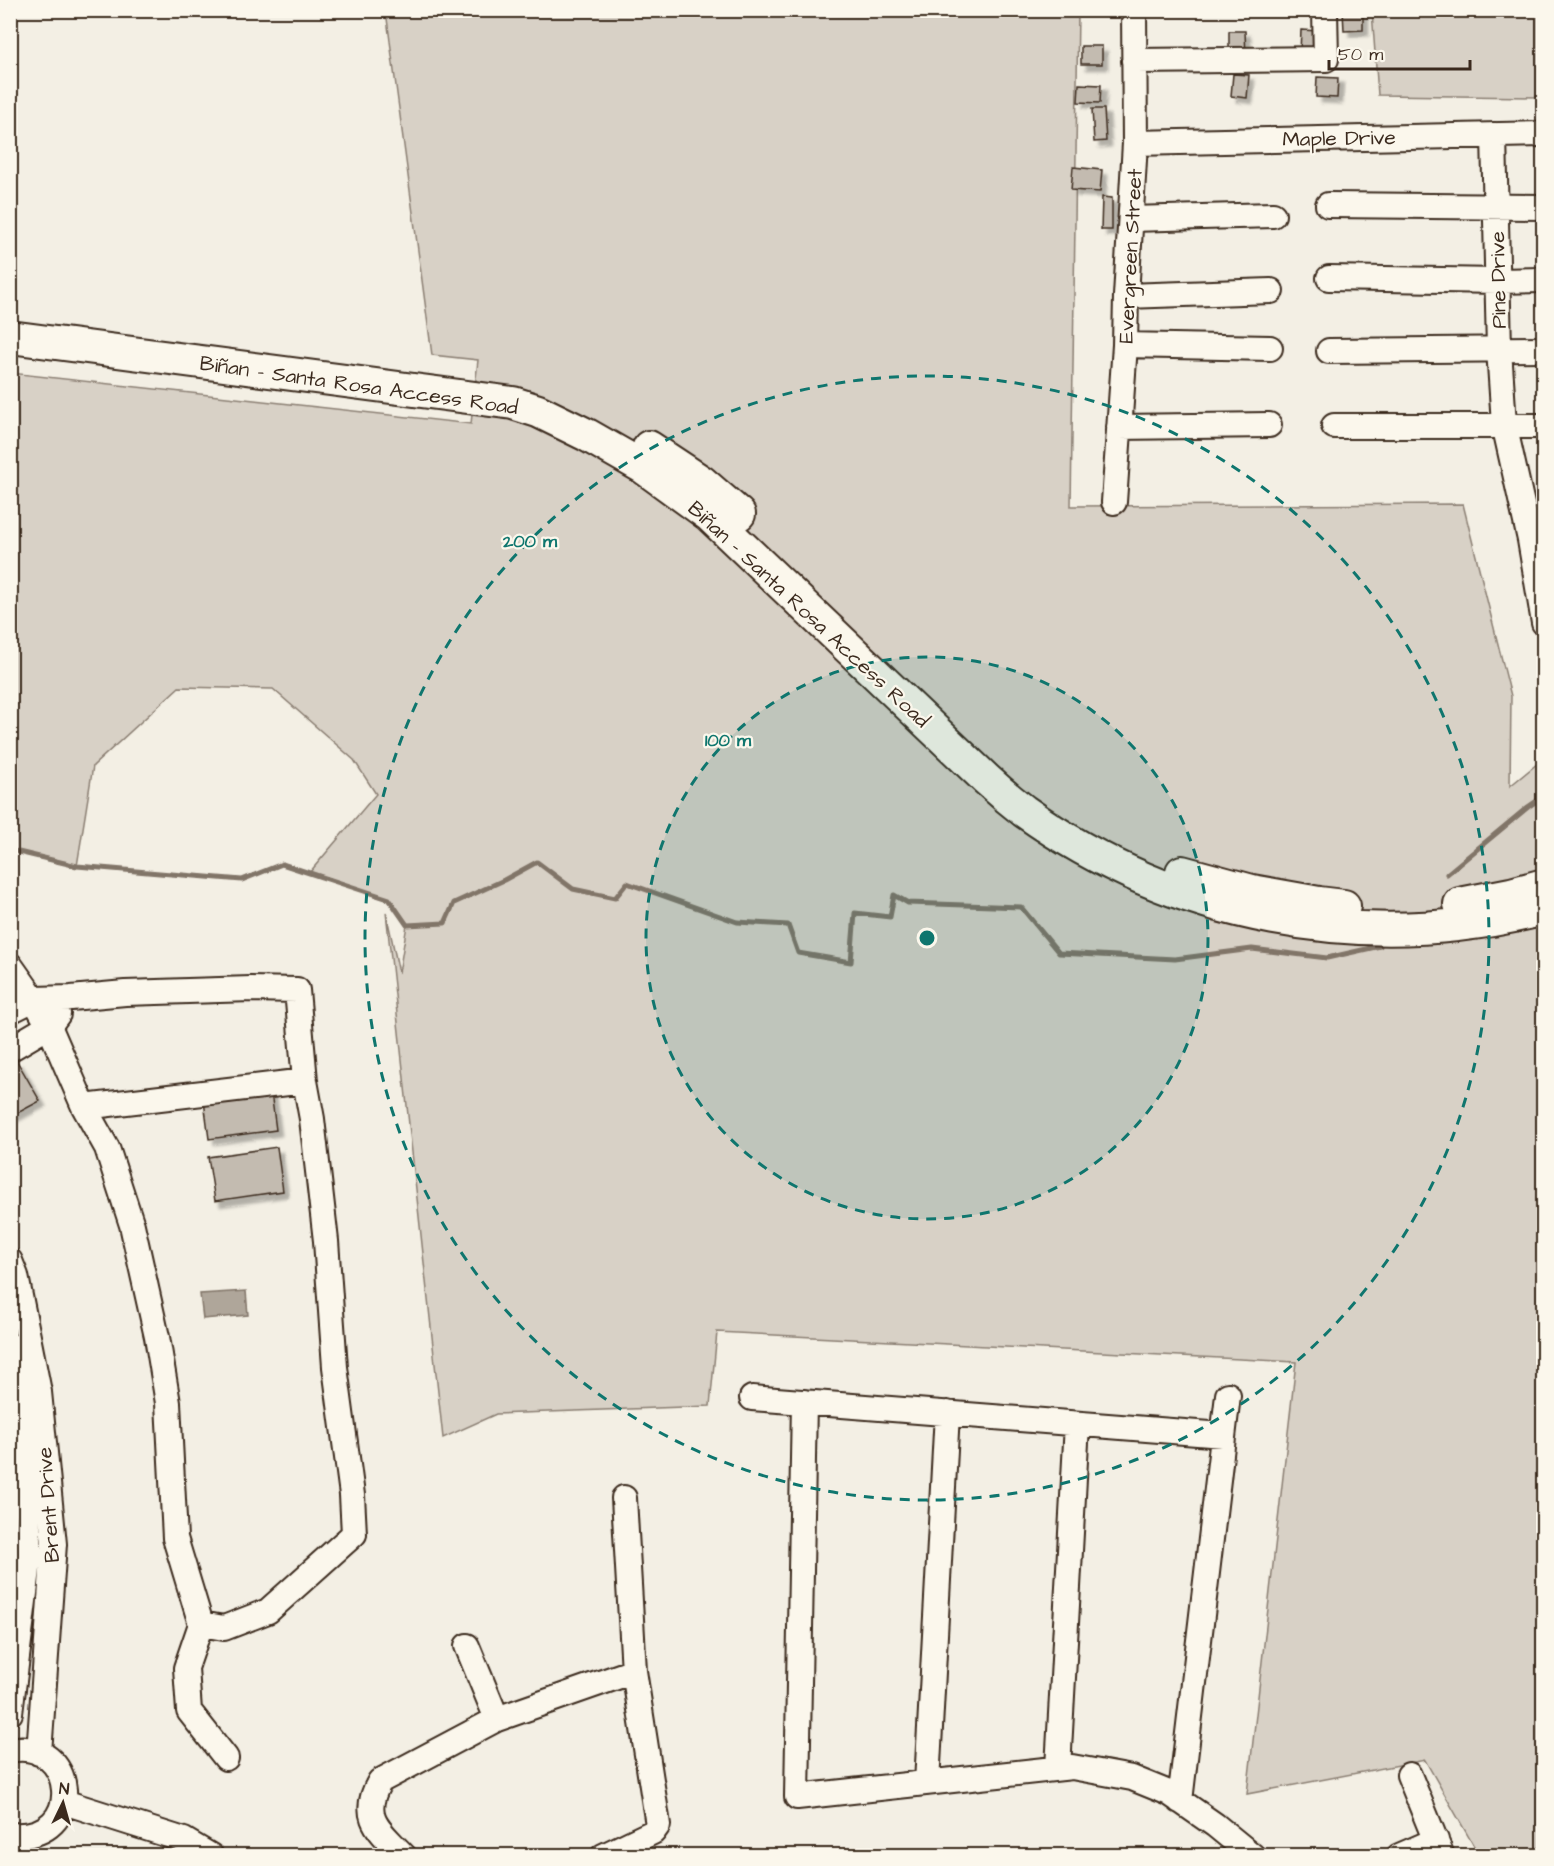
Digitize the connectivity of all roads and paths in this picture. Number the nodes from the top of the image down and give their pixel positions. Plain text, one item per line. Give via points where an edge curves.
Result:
1 (1134, 10) edge
2 (1325, 10) edge
3 (1134, 62) junction
4 (1544, 134) edge
5 (1494, 135) junction
6 (1136, 143) junction
7 (1328, 205) dead end
8 (1496, 207) junction
9 (1544, 207) edge
10 (1272, 215) dead end
11 (1131, 219) junction
12 (1329, 278) dead end
13 (1544, 280) edge
14 (1498, 281) junction
15 (1271, 291) dead end
16 (1126, 296) junction
17 (10, 319) edge
18 (10, 337) edge
19 (1125, 345) junction
20 (1270, 348) dead end
21 (1499, 349) junction
22 (1544, 349) edge
23 (1329, 351) dead end
24 (514, 394) junction
25 (1504, 424) junction
26 (1269, 425) dead end
27 (1334, 426) dead end
28 (1544, 426) edge
29 (1119, 427) junction
30 (1114, 502) dead end
31 (1537, 534) edge
32 (1544, 623) edge
33 (1544, 885) edge
34 (1544, 909) edge
35 (1464, 914) junction
36 (10, 965) edge
37 (71, 998) junction
38 (34, 999) junction
39 (10, 1011) edge
40 (49, 1026) junction
41 (10, 1049) edge
42 (305, 1080) junction
43 (84, 1107) junction
44 (10, 1261) edge
45 (10, 1346) edge
46 (28, 1392) junction
47 (1228, 1395) dead end
48 (752, 1398) dead end
49 (804, 1402) junction
50 (947, 1413) junction
51 (1077, 1424) junction
52 (1223, 1435) junction
53 (624, 1498) dead end
54 (201, 1624) junction
55 (19, 1644) junction
56 (47, 1646) junction
57 (467, 1646) dead end
58 (634, 1671) junction
59 (10, 1713) edge
60 (497, 1719) junction
61 (10, 1750) edge
62 (39, 1753) junction
63 (226, 1758) dead end
64 (1058, 1768) junction
65 (1410, 1775) dead end
66 (927, 1784) junction
67 (1180, 1801) junction
68 (64, 1802) junction
69 (10, 1835) edge
70 (1439, 1848) edge
71 (211, 1856) edge
72 (404, 1856) edge
73 (603, 1856) edge
74 (1253, 1856) edge
75 (1399, 1856) edge

1 - 3 street, Evergreen Street
2 - 3 street via 1326,59
3 - 6 street, Evergreen Street
4 - 5 street, Maple Drive
5 - 6 street, Maple Drive
5 - 8 street, Pine Drive
6 - 11 street, Evergreen Street
7 - 8 street
8 - 9 street
8 - 14 street, Pine Drive
10 - 11 street
11 - 16 street, Evergreen Street
12 - 14 street
13 - 14 street
14 - 21 street, Pine Drive
15 - 16 street
16 - 19 street, Evergreen Street
17 - 24 main road, Biñan - Santa Rosa Access Road via 473,379
18 - 24 main road, Biñan - Santa Rosa Access Road
19 - 20 street
19 - 29 street, Evergreen Street
21 - 22 street
21 - 23 street
21 - 25 street, Pine Drive
24 - 35 main road, Biñan - Santa Rosa Access Road via 580,409 662,454 702,482 731,506 988,767 1117,845 1188,875 1252,891 1319,903
25 - 27 street
25 - 28 street
25 - 31 street, Pine Drive
26 - 29 street
29 - 30 street, Evergreen Street
31 - 32 street, Pine Drive
33 - 35 main road, Biñan - Santa Rosa Access Road
34 - 35 main road, Biñan - Santa Rosa Access Road via 1515,916
36 - 38 street
37 - 38 street
37 - 40 street
37 - 42 street via 125,993 297,990
38 - 39 street
38 - 40 street
40 - 41 street
40 - 43 street
42 - 43 street
42 - 54 street via 323,1206 335,1367 354,1534 268,1611 224,1628
43 - 54 street via 107,1148 132,1225 168,1403 175,1538
44 - 46 street, Brent Drive via 16,1276
45 - 46 street, Brent Drive
46 - 55 street, Brent Drive via 30,1553
46 - 56 street, Brent Drive via 54,1544
47 - 52 street
48 - 49 street
49 - 50 street
49 - 66 street via 797,1797
50 - 51 street
50 - 66 street
51 - 52 street
51 - 64 street
52 - 67 street
53 - 58 street
54 - 63 street via 186,1668 189,1711
55 - 56 street
55 - 59 street, Brent Drive
56 - 62 street, Brent Drive
57 - 60 street
58 - 60 street
58 - 73 street via 658,1825 653,1832
60 - 72 street via 380,1781 372,1795 370,1814 380,1832
61 - 62 street
62 - 68 street via 60,1773
64 - 66 street
64 - 67 street via 1131,1778
65 - 70 street
67 - 74 street
68 - 69 street via 50,1826 24,1837
68 - 71 street via 184,1840
70 - 75 street

